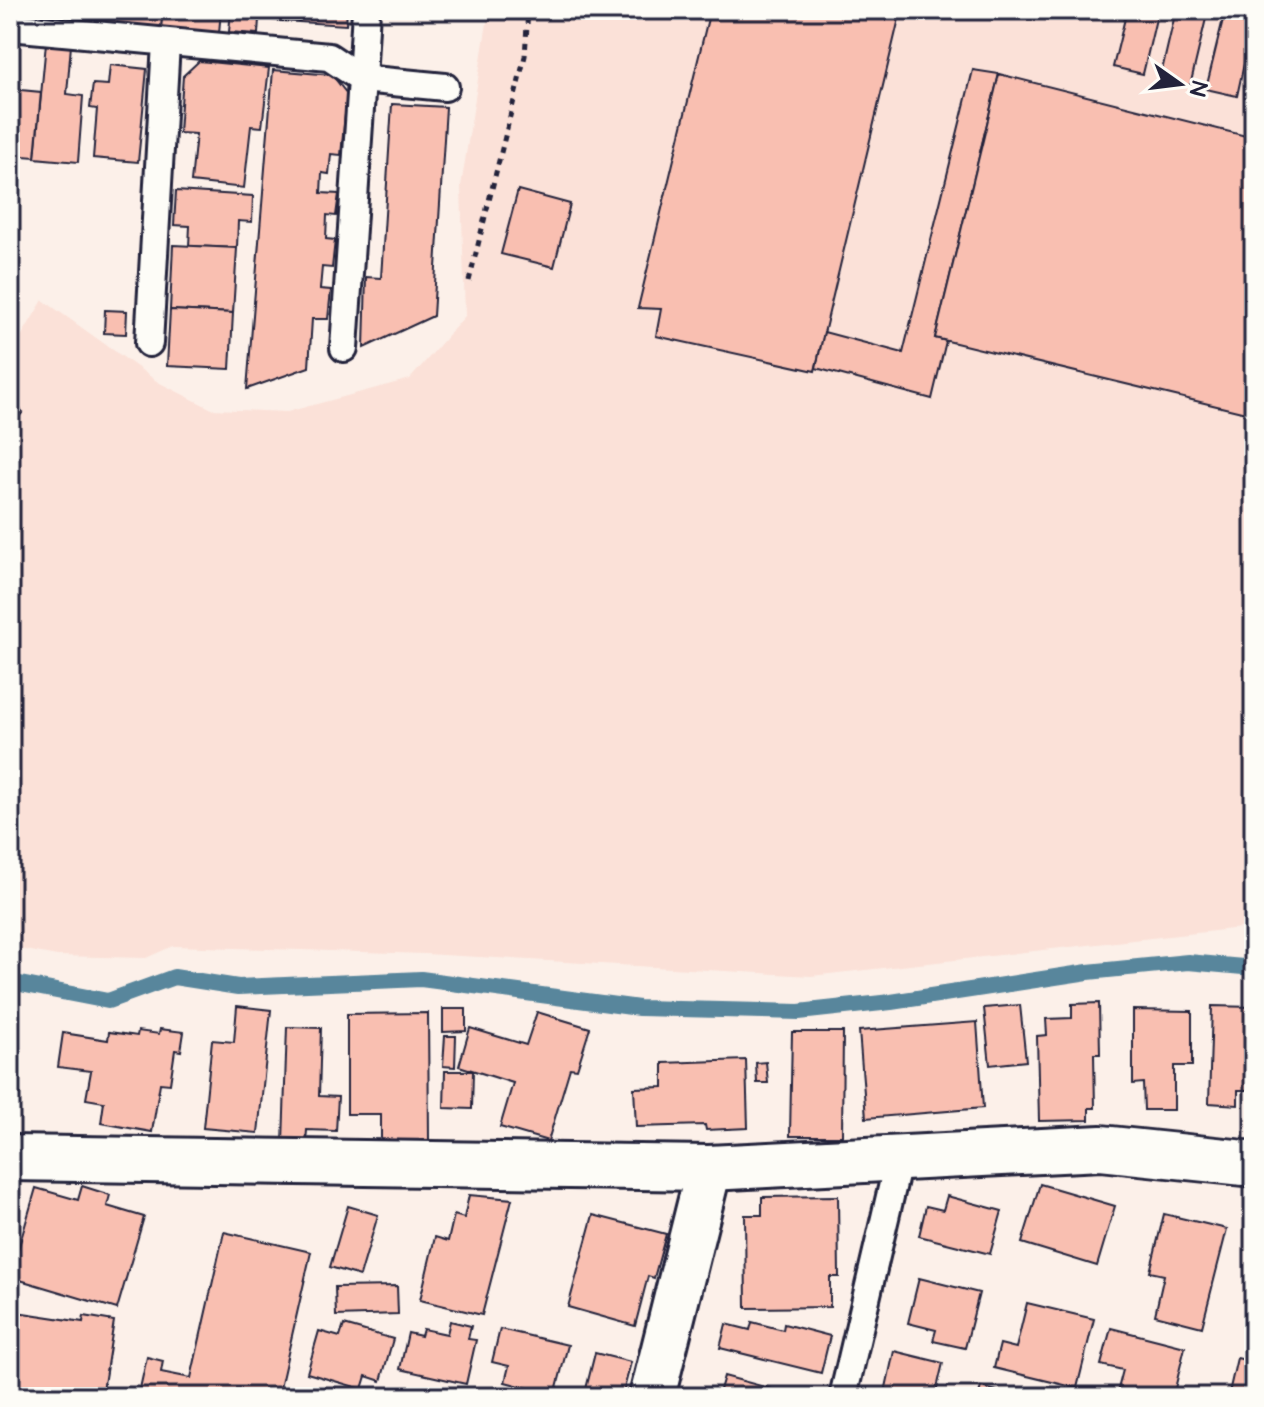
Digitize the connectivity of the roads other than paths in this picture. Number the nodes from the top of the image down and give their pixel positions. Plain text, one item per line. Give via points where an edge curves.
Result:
1 (366, 10) edge
2 (10, 27) edge
3 (166, 43) junction
4 (362, 79) junction
5 (445, 87) dead end
6 (149, 343) dead end
7 (344, 348) dead end
8 (10, 1158) edge
9 (899, 1158) junction
10 (1254, 1164) edge
11 (709, 1168) junction
12 (652, 1397) edge
13 (843, 1397) edge

1 - 4 lane
2 - 3 lane
3 - 4 lane via 329,57
3 - 6 lane
4 - 5 lane
4 - 7 lane
8 - 11 street
9 - 10 street via 1101,1148
9 - 11 street
9 - 13 lane
11 - 12 street

